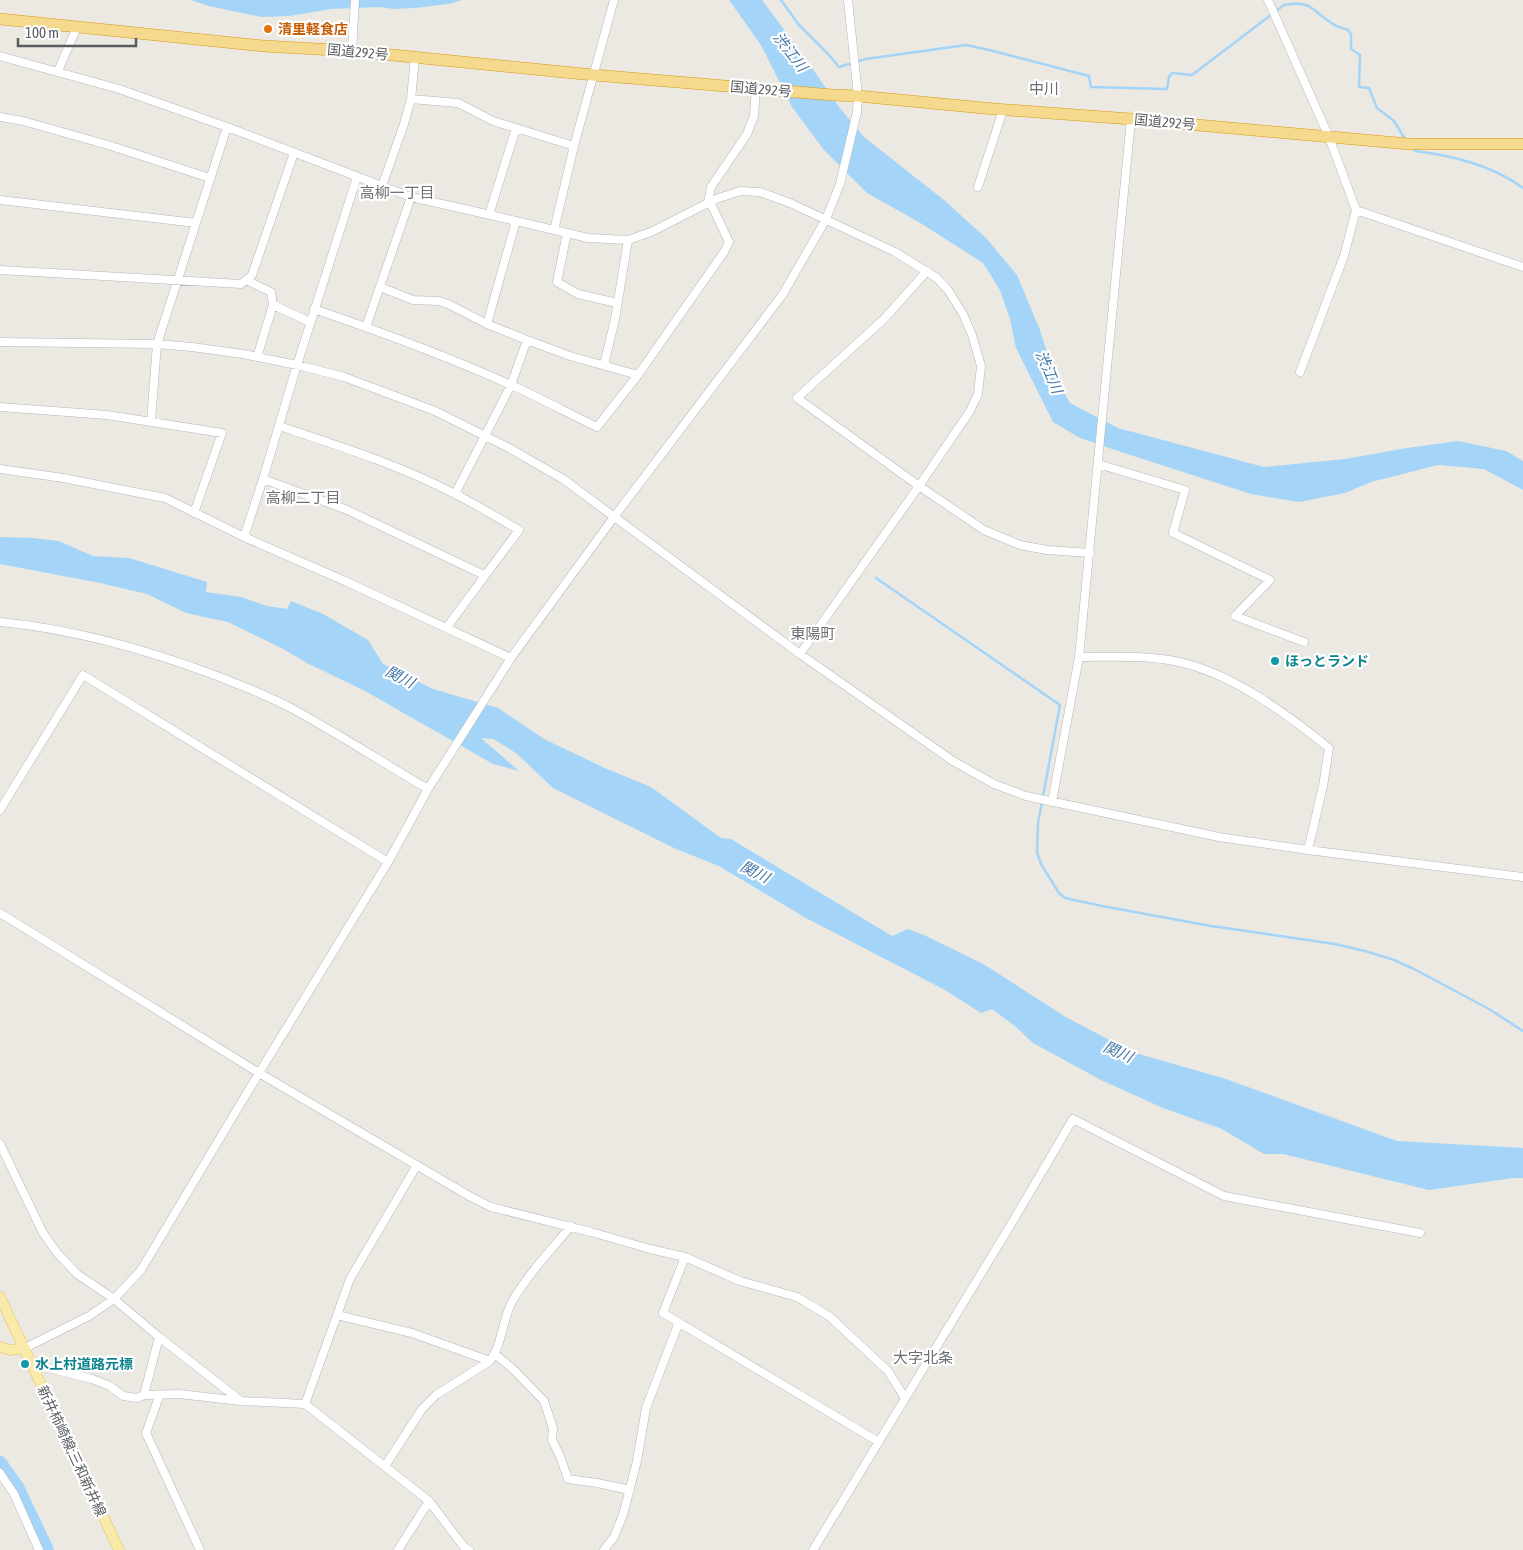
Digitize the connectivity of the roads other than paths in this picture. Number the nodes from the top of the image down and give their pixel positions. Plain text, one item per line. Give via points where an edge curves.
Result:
1 (355, 0) edge
2 (614, 0) edge
3 (1268, 0) edge
4 (849, 2) edge
5 (0, 19) edge
6 (77, 27) junction
7 (352, 51) junction
8 (0, 56) edge
9 (415, 57) junction
10 (58, 71) junction
11 (594, 75) junction
12 (756, 88) junction
13 (858, 96) junction
14 (410, 99) junction
15 (1003, 110) junction
16 (0, 117) edge
17 (1131, 119) junction
18 (227, 127) junction
19 (516, 128) junction
20 (1329, 137) junction
21 (1523, 144) edge
22 (574, 146) junction
23 (294, 153) junction
24 (357, 177) junction
25 (210, 178) junction
26 (382, 186) junction
27 (978, 187) dead end
28 (411, 196) junction
29 (0, 200) edge
30 (708, 203) junction
31 (1356, 210) junction
32 (489, 215) junction
33 (826, 219) junction
34 (516, 222) junction
35 (196, 223) junction
36 (554, 230) junction
37 (567, 233) junction
38 (628, 240) junction
39 (1523, 267) edge
40 (0, 270) edge
41 (927, 271) junction
42 (178, 280) junction
43 (246, 280) junction
44 (380, 287) junction
45 (617, 303) junction
46 (273, 304) junction
47 (314, 309) junction
48 (310, 322) junction
49 (487, 324) junction
50 (366, 327) junction
51 (527, 340) junction
52 (0, 342) edge
53 (157, 344) junction
54 (257, 357) junction
55 (297, 365) junction
56 (604, 365) junction
57 (1300, 372) dead end
58 (638, 375) junction
59 (511, 385) junction
60 (0, 407) edge
61 (151, 421) junction
62 (279, 426) junction
63 (485, 435) junction
64 (1098, 464) junction
65 (0, 469) edge
66 (263, 479) junction
67 (919, 486) junction
68 (455, 494) junction
69 (194, 513) junction
70 (614, 517) junction
71 (244, 537) junction
72 (1090, 553) junction
73 (484, 575) junction
74 (0, 622) edge
75 (447, 627) junction
76 (1304, 642) dead end
77 (800, 654) junction
78 (1079, 657) junction
79 (509, 661) junction
80 (428, 789) junction
81 (1052, 802) junction
82 (0, 810) edge
83 (1308, 850) junction
84 (388, 862) junction
85 (1523, 877) edge
86 (0, 913) edge
87 (259, 1073) junction
88 (0, 1144) edge
89 (417, 1164) junction
90 (571, 1226) junction
91 (1420, 1233) dead end
92 (685, 1257) junction
93 (0, 1297) edge
94 (114, 1299) junction
95 (337, 1315) junction
96 (679, 1322) junction
97 (158, 1337) junction
98 (0, 1347) edge
99 (25, 1348) junction
100 (495, 1354) junction
101 (490, 1361) junction
102 (32, 1366) junction
103 (160, 1394) junction
104 (144, 1395) junction
105 (905, 1398) junction
106 (241, 1401) junction
107 (304, 1404) junction
108 (879, 1442) junction
109 (385, 1466) junction
110 (0, 1473) edge
111 (630, 1490) junction
112 (429, 1501) junction
113 (39, 1550) edge
114 (119, 1550) edge
115 (200, 1550) edge
116 (398, 1550) edge
117 (469, 1550) edge
118 (604, 1550) edge
119 (813, 1550) edge

1 - 7 street
2 - 11 street
3 - 20 street
4 - 13 street
5 - 6 highway, 国道292号
6 - 7 highway, 国道292号 via 264,46
6 - 10 street
7 - 9 highway, 国道292号
8 - 10 street
9 - 11 highway, 国道292号
9 - 14 street
10 - 18 street
11 - 12 highway, 国道292号
11 - 22 street
12 - 13 highway, 国道292号
12 - 30 street via 754,116 747,134 711,187
13 - 15 highway, 国道292号
13 - 33 street via 840,184
14 - 19 street via 458,103 493,121
14 - 26 street
15 - 17 highway, 国道292号
15 - 27 street
16 - 25 street via 42,126
17 - 20 highway, 国道292号
17 - 64 street
18 - 23 street
18 - 25 street
19 - 22 street
19 - 32 street
20 - 21 highway, 国道292号 via 1409,144
20 - 31 street
22 - 36 street
23 - 24 street
23 - 43 street via 252,275
24 - 26 street
24 - 47 street
25 - 35 street
26 - 28 street
28 - 32 street
28 - 44 street
29 - 35 street
30 - 33 street via 740,191 760,192
30 - 38 street
30 - 58 street via 729,242
31 - 39 street
31 - 57 street via 1344,256
32 - 34 street
33 - 41 street
33 - 70 street via 783,294
34 - 36 street
34 - 49 street
35 - 42 street
36 - 37 street
37 - 38 street via 588,238
37 - 45 street via 557,282 578,294
38 - 45 street
40 - 42 street
41 - 67 street via 948,290 963,314 972,335 981,374 978,394 970,411
41 - 67 street via 884,319 798,398
42 - 43 street via 241,284
42 - 53 street
43 - 46 street via 271,292
44 - 49 street via 412,300 448,304
44 - 50 street
45 - 56 street
46 - 48 street
46 - 54 street
47 - 48 street
47 - 50 street
48 - 55 street
49 - 51 street
50 - 59 street
51 - 56 street
51 - 59 street
52 - 53 street
53 - 54 street
53 - 61 street
54 - 55 street
55 - 62 street
55 - 63 street via 383,391
56 - 58 street
58 - 59 street via 597,427
59 - 63 street
60 - 61 street
61 - 69 street via 222,433
62 - 66 street
62 - 68 street via 404,470
63 - 68 street
63 - 70 street via 563,479
64 - 72 street
64 - 76 street via 1185,490 1173,534 1270,580 1235,616
65 - 69 street via 165,498
66 - 71 street
66 - 73 street via 345,509
67 - 72 street via 984,530 1020,545
67 - 77 street
68 - 73 street via 519,530
69 - 71 street
70 - 77 street
70 - 79 street
71 - 75 street
72 - 78 street
73 - 75 street
74 - 80 street via 96,638 196,668 258,692
75 - 79 street
77 - 81 street via 953,761 994,784
78 - 81 street
78 - 83 street via 1150,658 1176,661 1206,671 1273,706 1329,748
79 - 80 street
80 - 84 street
81 - 83 street via 1219,837
82 - 84 street via 83,676
83 - 85 street
84 - 87 street
86 - 87 street
87 - 89 street
87 - 94 street via 142,1270
88 - 94 street via 43,1233 58,1254 77,1274
89 - 90 street via 491,1207
89 - 95 street via 350,1279
90 - 92 street
90 - 100 street via 513,1300
91 - 105 street via 1224,1196 1073,1119
92 - 96 street via 663,1313
92 - 105 street via 740,1281 797,1297 829,1316 888,1371
93 - 99 main road, 新井柿崎線;三和新井線
94 - 97 street
94 - 99 street via 89,1316
95 - 101 street via 412,1333
95 - 107 street
96 - 108 street
96 - 111 street via 646,1408
97 - 104 street
97 - 106 street
98 - 99 main road via 10,1350
99 - 102 main road, 新井柿崎線;三和新井線
100 - 101 street
100 - 111 street via 544,1401 554,1428 552,1440 568,1480
101 - 109 street via 436,1395 422,1409
102 - 104 street via 92,1379 110,1386 123,1396 137,1398
102 - 114 main road, 新井柿崎線;三和新井線
103 - 104 street
103 - 106 street
103 - 115 street via 146,1433
105 - 108 street
106 - 107 street
107 - 109 street
108 - 119 street
109 - 112 street
110 - 113 street via 14,1494
111 - 118 street via 614,1537
112 - 116 street
112 - 117 street

